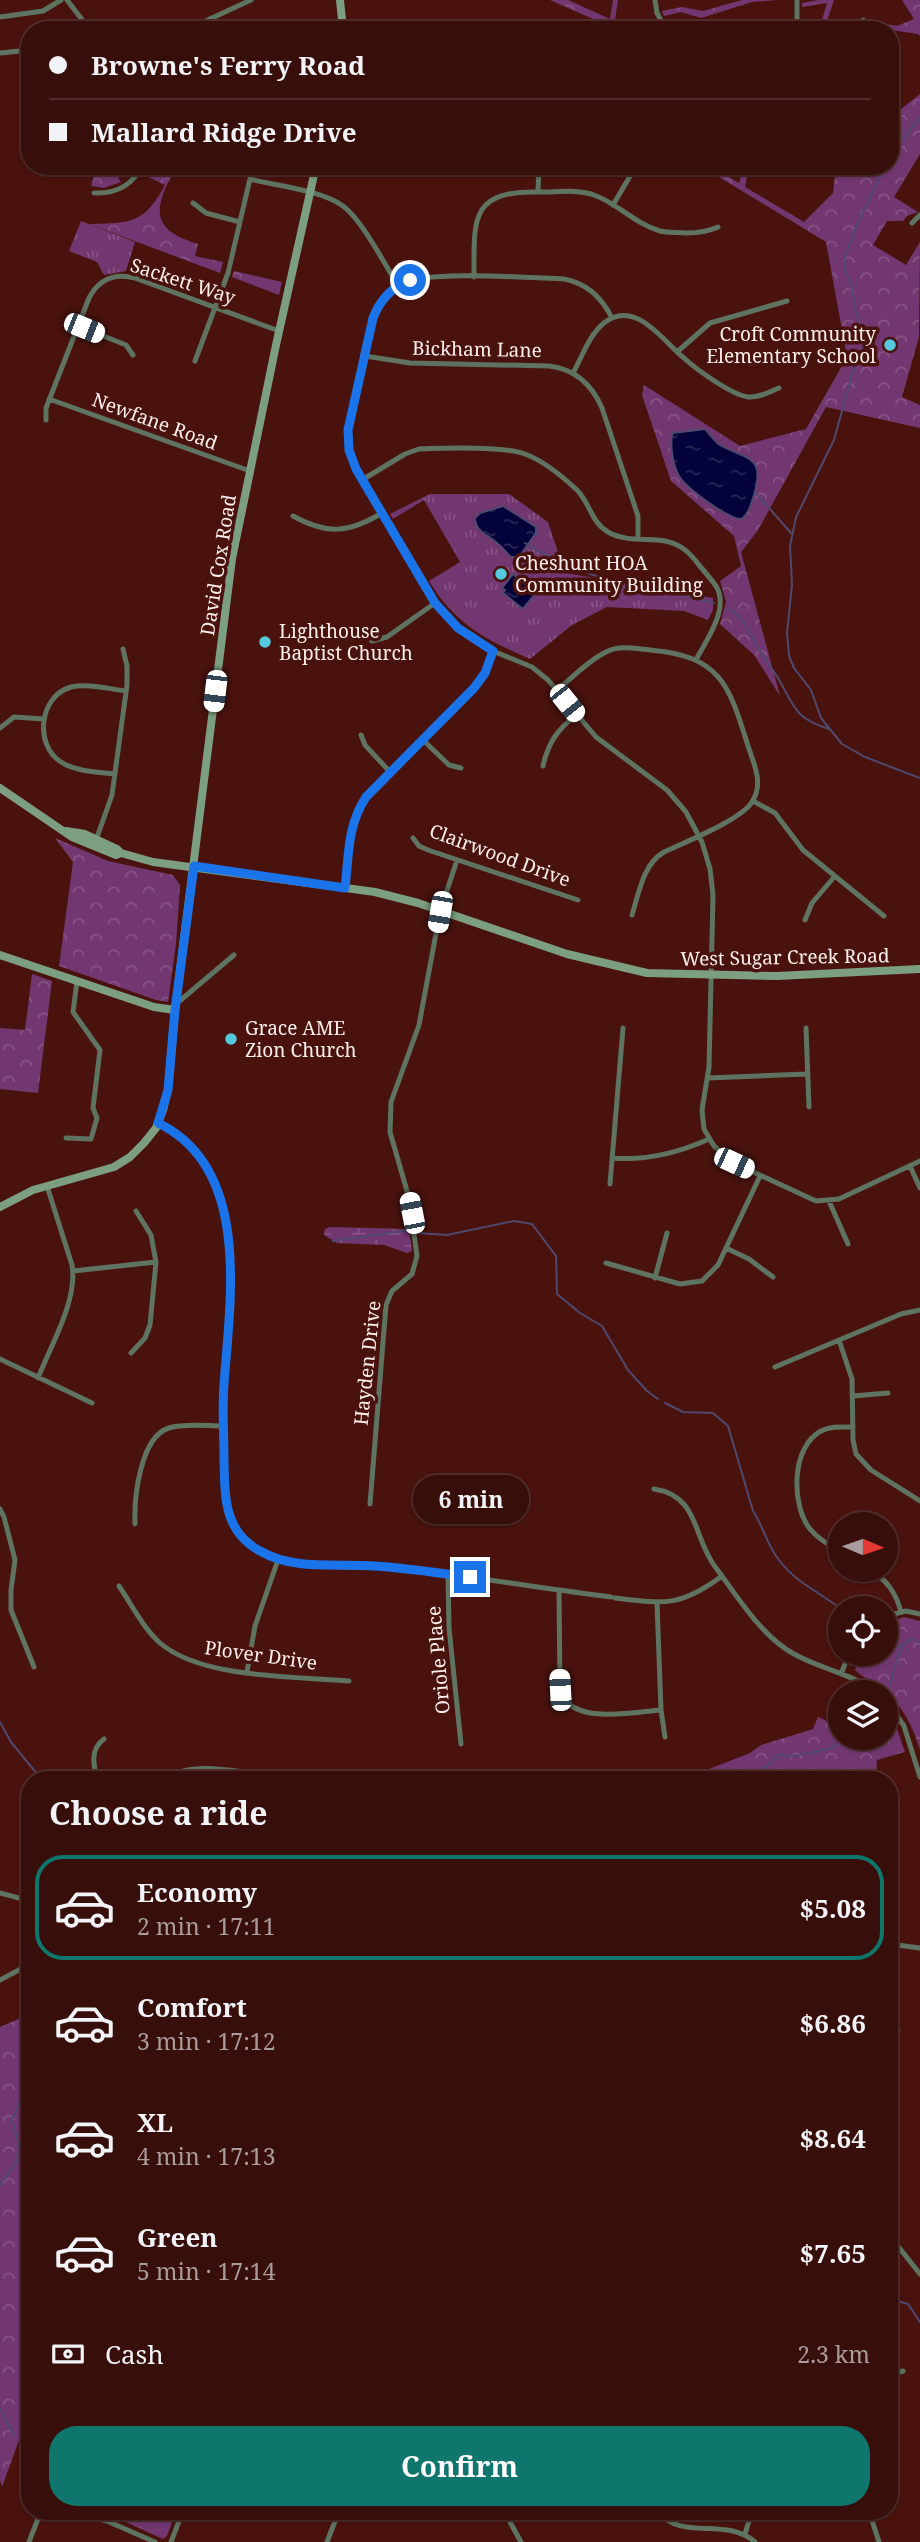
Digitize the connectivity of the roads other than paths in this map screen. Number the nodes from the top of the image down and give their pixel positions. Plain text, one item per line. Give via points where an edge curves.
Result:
1 (61, 0) edge
2 (67, 0) edge
3 (251, 0) edge
4 (340, 0) edge
5 (655, 0) edge
6 (797, 0) edge
7 (0, 16) edge
8 (83, 21) edge
9 (206, 21) edge
10 (342, 21) edge
11 (661, 21) edge
12 (797, 21) edge
13 (21, 51) edge
14 (0, 53) edge
15 (136, 175) edge
16 (251, 175) edge
17 (314, 175) edge
18 (539, 175) edge
19 (631, 175) edge
20 (250, 179) junction
21 (538, 191) junction
22 (94, 193) dead end
23 (310, 194) junction
24 (193, 203) dead end
25 (613, 205) junction
26 (920, 215) edge
27 (240, 222) junction
28 (912, 223) dead end
29 (718, 227) dead end
30 (474, 277) junction
31 (398, 285) junction
32 (787, 301) dead end
33 (215, 307) junction
34 (612, 318) junction
35 (78, 326) junction
36 (279, 331) junction
37 (677, 352) junction
38 (133, 355) dead end
39 (365, 356) junction
40 (195, 361) dead end
41 (573, 373) junction
42 (779, 388) dead end
43 (49, 399) junction
44 (46, 420) dead end
45 (250, 471) junction
46 (362, 480) junction
47 (382, 513) junction
48 (293, 516) dead end
49 (638, 539) junction
50 (435, 603) junction
51 (372, 641) dead end
52 (123, 649) dead end
53 (493, 651) junction
54 (695, 660) junction
55 (557, 690) junction
56 (126, 691) junction
57 (577, 715) junction
58 (44, 719) junction
59 (0, 728) edge
60 (361, 734) dead end
61 (423, 740) junction
62 (543, 766) dead end
63 (461, 768) dead end
64 (391, 773) junction
65 (115, 774) junction
66 (0, 788) edge
67 (753, 801) junction
68 (66, 831) junction
69 (699, 835) junction
70 (413, 838) dead end
71 (96, 841) junction
72 (121, 853) junction
73 (457, 860) junction
74 (194, 866) junction
75 (835, 876) junction
76 (345, 888) junction
77 (578, 900) dead end
78 (440, 912) junction
79 (632, 915) dead end
80 (884, 916) dead end
81 (805, 920) dead end
82 (0, 955) edge
83 (234, 955) dead end
84 (920, 969) edge
85 (712, 976) junction
86 (77, 981) junction
87 (176, 1007) junction
88 (623, 1028) dead end
89 (806, 1028) dead end
90 (807, 1074) junction
91 (708, 1078) junction
92 (809, 1107) dead end
93 (158, 1123) junction
94 (66, 1138) dead end
95 (709, 1139) junction
96 (613, 1158) junction
97 (920, 1161) edge
98 (910, 1166) junction
99 (760, 1176) junction
100 (610, 1184) dead end
101 (47, 1186) junction
102 (920, 1188) edge
103 (829, 1201) junction
104 (0, 1207) edge
105 (136, 1211) dead end
106 (667, 1233) dead end
107 (848, 1244) dead end
108 (726, 1248) junction
109 (156, 1262) junction
110 (606, 1264) dead end
111 (74, 1271) junction
112 (774, 1277) dead end
113 (654, 1278) junction
114 (920, 1310) edge
115 (839, 1340) junction
116 (131, 1353) dead end
117 (0, 1359) edge
118 (775, 1367) dead end
119 (38, 1378) junction
120 (888, 1393) dead end
121 (853, 1396) junction
122 (92, 1403) dead end
123 (223, 1426) junction
124 (853, 1427) junction
125 (654, 1489) dead end
126 (920, 1500) edge
127 (370, 1504) dead end
128 (0, 1509) edge
129 (135, 1524) dead end
130 (828, 1544) edge
131 (278, 1560) junction
132 (448, 1574) junction
133 (722, 1576) junction
134 (886, 1582) edge
135 (119, 1586) dead end
136 (559, 1590) junction
137 (657, 1603) junction
138 (901, 1612) junction
139 (898, 1613) edge
140 (920, 1614) edge
141 (844, 1666) edge
142 (34, 1667) dead end
143 (247, 1672) junction
144 (841, 1674) junction
145 (853, 1680) edge
146 (349, 1681) dead end
147 (661, 1710) junction
148 (898, 1717) edge
149 (665, 1737) dead end
150 (104, 1739) dead end
151 (461, 1744) dead end
152 (97, 1771) edge
153 (177, 1771) edge
154 (226, 1771) edge
155 (920, 1777) edge
156 (0, 1893) edge
157 (21, 1899) edge
158 (898, 1945) edge
159 (920, 1948) edge
160 (21, 1969) edge
161 (0, 1980) edge
162 (898, 2246) edge
163 (920, 2274) edge
164 (903, 2371) dead end
165 (898, 2372) edge
166 (38, 2520) edge
167 (103, 2520) edge
168 (180, 2520) edge
169 (336, 2520) edge
170 (509, 2520) edge
171 (666, 2520) edge
172 (749, 2520) edge
173 (872, 2520) edge
174 (745, 2534) junction
175 (29, 2542) edge
176 (155, 2542) edge
177 (171, 2542) edge
178 (327, 2542) edge
179 (521, 2542) edge
180 (755, 2542) edge
181 (878, 2542) edge

1 - 7 street via 43,11
2 - 8 street
3 - 9 street
4 - 10 main road
5 - 11 street
6 - 12 street
13 - 14 street
15 - 22 street via 121,189
16 - 20 street
17 - 23 main road, David Cox Road
18 - 21 street
19 - 25 street
20 - 23 street
20 - 27 street
21 - 25 street via 589,193
21 - 30 street via 506,192 482,209 475,228
23 - 31 street via 335,201 351,212
23 - 36 main road, David Cox Road
24 - 27 street via 206,213
25 - 29 street via 660,231 705,232
26 - 28 street
27 - 33 street
30 - 31 street via 422,277
30 - 34 street via 570,280 600,298
31 - 39 street via 377,309
32 - 37 street via 710,323
33 - 35 street, Sackett Way via 135,278 117,276 92,291
33 - 36 street, Sackett Way
33 - 40 street
34 - 37 street via 638,318
34 - 41 street via 595,332
35 - 38 street via 126,345
35 - 43 street, Sackett Way
36 - 45 main road, David Cox Road
37 - 42 street via 738,394 759,396
39 - 41 street, Bickham Lane via 410,363 549,366
39 - 46 street via 348,436
41 - 49 street via 590,388 602,408 638,516
43 - 44 street, Sackett Way
43 - 45 street, Newfane Road
45 - 74 main road, David Cox Road via 232,559
46 - 47 street
46 - 49 street via 419,449 517,452 534,458 575,488 605,531
47 - 48 street via 356,527 337,530
47 - 50 street
49 - 54 street via 669,542 685,550 717,587 719,609
50 - 51 street via 387,637
50 - 53 street via 458,628
52 - 56 street
53 - 55 street via 536,670
53 - 61 street via 479,682
54 - 55 street via 669,652 615,649
54 - 67 street via 719,677 733,699 757,774
55 - 57 street
56 - 58 street via 68,688 55,695
56 - 65 street
57 - 62 street via 554,736
57 - 69 street via 608,748 667,790
58 - 59 street via 14,717
58 - 65 street via 44,737 57,760 70,767
60 - 64 street via 365,745
61 - 63 street via 449,765
61 - 64 street
64 - 76 street via 356,812
65 - 71 street via 110,806
66 - 68 main road, West Sugar Creek Road
67 - 69 street via 742,813
67 - 75 street via 775,813 798,845
68 - 71 main road, West Sugar Creek Road
68 - 72 main road, West Sugar Creek Road via 99,849
69 - 79 street via 653,859
69 - 85 street via 712,882
70 - 73 street, Clairwood Drive via 419,846
71 - 72 main road, West Sugar Creek Road
72 - 74 main road, West Sugar Creek Road
73 - 77 street, Clairwood Drive
73 - 78 street, Hayden Drive
74 - 76 main road, West Sugar Creek Road
74 - 87 main road, David Cox Road
75 - 80 street
75 - 81 street via 812,903
76 - 78 main road, West Sugar Creek Road via 387,894
78 - 85 main road, West Sugar Creek Road via 609,965 663,975
78 - 127 street, Hayden Drive via 419,1025 389,1113 417,1256 412,1274 392,1291 386,1306
82 - 86 main road
83 - 87 street
84 - 85 main road, West Sugar Creek Road
85 - 91 street
86 - 87 main road via 154,1007
86 - 94 street via 73,1012 100,1050 93,1108 97,1118 91,1139
87 - 93 main road, David Cox Road via 168,1090
88 - 96 street
89 - 90 street
90 - 91 street
90 - 92 street
91 - 95 street via 702,1110
93 - 101 main road, David Cox Road via 135,1153 114,1167
93 - 123 street via 192,1146 212,1180 224,1216 231,1274
95 - 96 street via 660,1156
95 - 99 street via 725,1157
96 - 100 street
97 - 98 street
98 - 102 street
98 - 103 street
99 - 103 street via 809,1199
99 - 108 street
101 - 104 main road, David Cox Road
101 - 111 street
103 - 107 street
105 - 109 street via 151,1235
106 - 113 street
108 - 112 street
108 - 113 street via 716,1268 698,1282 680,1284
109 - 111 street
109 - 116 street via 150,1325
110 - 113 street
111 - 119 street via 71,1298
114 - 115 street
115 - 118 street
115 - 121 street
117 - 119 street
119 - 122 street
120 - 121 street
121 - 124 street
123 - 129 street via 170,1428 153,1439 145,1452
123 - 131 street via 229,1518 246,1542
124 - 126 street via 854,1448 861,1462
124 - 130 street via 826,1429 809,1440 803,1451 798,1505 808,1528
125 - 133 street via 673,1494 685,1504
128 - 142 street via 15,1560 11,1610
131 - 132 street
131 - 143 street via 255,1626
132 - 136 street
132 - 151 street, Oriole Place
133 - 137 street via 687,1598
133 - 144 street via 778,1643
134 - 138 street
135 - 143 street, Plover Drive via 150,1633 167,1648 202,1665
136 - 137 street
136 - 147 street via 560,1690 567,1705 584,1713
137 - 147 street
138 - 139 street
138 - 140 street
141 - 144 street
143 - 146 street, Plover Drive
144 - 145 street
147 - 149 street
148 - 155 street
150 - 152 street via 94,1755
153 - 154 street via 198,1767
156 - 157 street
158 - 159 street
160 - 161 street
162 - 163 street
164 - 165 street
166 - 175 street
167 - 176 street
168 - 177 street
169 - 178 street
170 - 179 street
171 - 174 street via 680,2529 727,2529
172 - 174 street
173 - 181 street
174 - 180 street

